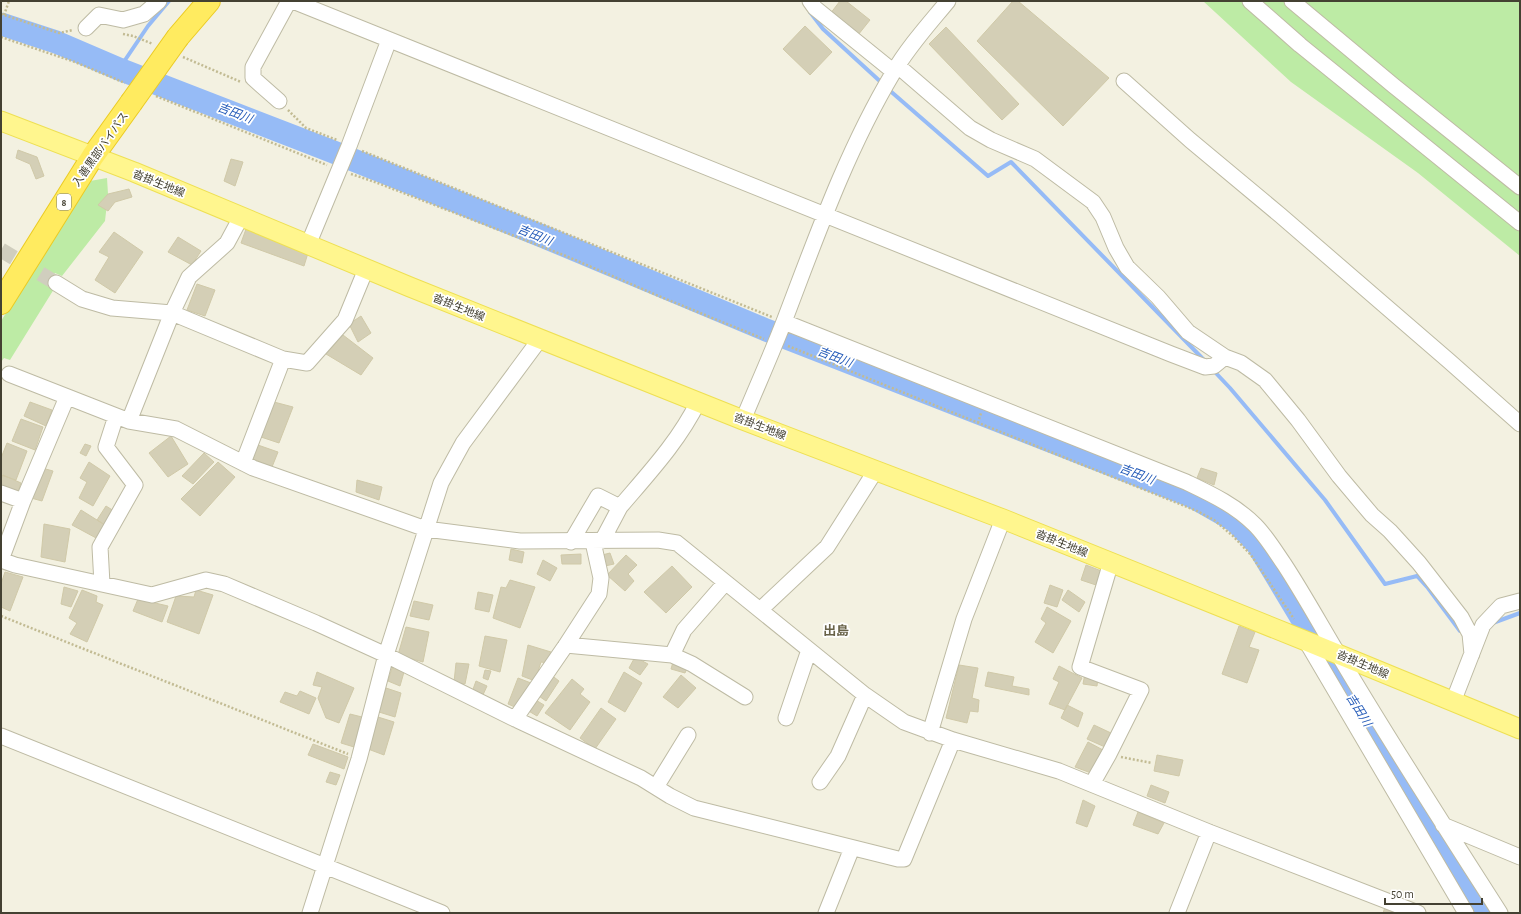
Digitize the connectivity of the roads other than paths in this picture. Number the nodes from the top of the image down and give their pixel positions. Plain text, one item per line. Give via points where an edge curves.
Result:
1 (159, 1) edge
2 (209, 1) edge
3 (289, 1) edge
4 (293, 1) edge
5 (810, 1) edge
6 (948, 1) edge
7 (1250, 1) edge
8 (1292, 1) edge
9 (86, 28) road end
10 (389, 40) junction
11 (896, 69) junction
12 (1124, 81) dead end
13 (279, 101) road end
14 (1, 121) edge
15 (93, 156) junction
16 (1520, 187) edge
17 (825, 215) junction
18 (241, 217) junction
19 (1520, 223) edge
20 (308, 245) junction
21 (366, 269) junction
22 (56, 283) tunnel mouth
23 (1, 304) edge
24 (172, 313) junction
25 (784, 322) junction
26 (540, 339) junction
27 (1225, 357) junction
28 (283, 358) junction
29 (8, 374) dead end
30 (67, 397) junction
31 (698, 402) junction
32 (122, 418) junction
33 (743, 420) junction
34 (1520, 424) edge
35 (243, 463) junction
36 (876, 470) junction
37 (1, 492) edge
38 (22, 501) junction
39 (620, 507) junction
40 (1003, 519) junction
41 (426, 529) junction
42 (598, 541) junction
43 (571, 542) junction
44 (1, 560) edge
45 (1111, 562) junction
46 (725, 583) junction
47 (102, 584) junction
48 (1520, 601) edge
49 (760, 610) junction
50 (1306, 641) junction
51 (566, 645) junction
52 (810, 650) junction
53 (1337, 654) junction
54 (1472, 654) junction
55 (386, 655) junction
56 (672, 655) junction
57 (865, 695) junction
58 (745, 697) dead end
59 (1453, 702) junction
60 (786, 718) dead end
61 (515, 719) junction
62 (1520, 729) edge
63 (930, 733) junction
64 (688, 735) dead end
65 (1, 736) edge
66 (953, 740) junction
67 (820, 782) dead end
68 (1092, 784) junction
69 (656, 787) junction
70 (1444, 825) junction
71 (1209, 832) junction
72 (852, 848) junction
73 (1520, 857) edge
74 (324, 866) junction
75 (310, 913) edge
76 (442, 913) edge
77 (826, 913) edge
78 (1177, 913) edge
79 (1418, 913) edge
80 (1466, 913) edge
81 (1500, 913) edge

1 - 9 street via 144,14 123,20 99,15
2 - 15 highway, 入善黒部バイパス / 8, bridge via 178,46 130,94
3 - 13 street via 253,67 252,78
4 - 10 street
5 - 11 street via 815,8
6 - 11 street
7 - 19 street via 1300,45
8 - 16 street
10 - 17 street
10 - 20 street
11 - 17 street via 833,192
11 - 27 street via 970,128 1035,159 1093,202 1127,267 1158,297 1188,332
12 - 34 street
14 - 15 main road, 沓掛生地線
15 - 18 main road, 沓掛生地線
15 - 23 highway, 入善黒部バイパス / 8
17 - 25 street
17 - 27 street via 1205,367 1214,366
18 - 20 main road, 沓掛生地線
18 - 24 street via 227,244 190,277
20 - 21 main road, 沓掛生地線
21 - 26 main road, 沓掛生地線
21 - 28 street via 345,320 308,363
22 - 24 street via 82,299 112,308
24 - 28 street
24 - 32 street
25 - 33 street
25 - 53 street via 1186,482 1233,506 1256,526 1277,553 1302,591
26 - 31 main road, 沓掛生地線
26 - 41 street via 464,444 441,483
27 - 54 street via 1241,363 1264,380 1372,515 1390,530 1419,563 1461,617 1470,634
28 - 35 street
29 - 30 street
30 - 32 street
30 - 38 street
31 - 33 main road, 沓掛生地線
31 - 39 street via 693,414 668,449
32 - 35 street via 176,429
32 - 47 street via 106,447 135,485 100,547
33 - 36 main road, 沓掛生地線
35 - 41 street
36 - 40 main road, 沓掛生地線
36 - 49 street via 827,547
37 - 38 street
38 - 44 street
39 - 42 street
39 - 43 street via 598,496
40 - 45 main road, 沓掛生地線
40 - 63 street via 964,619
41 - 43 street via 520,541
41 - 55 street
42 - 43 street
42 - 46 street via 658,540 677,543
42 - 51 street via 601,578 599,594
44 - 47 street
45 - 50 main road, 沓掛生地線
45 - 68 street via 1080,667 1140,690
46 - 49 street
46 - 56 street via 684,630
47 - 55 street via 152,595 206,580 224,584
48 - 54 street via 1501,606 1483,625
49 - 52 street
50 - 53 main road, 沓掛生地線
50 - 80 street
51 - 56 street
51 - 61 street
52 - 57 street
52 - 60 street
53 - 59 main road, 沓掛生地線
53 - 70 street
54 - 59 street
55 - 61 street
55 - 74 street via 359,759
56 - 58 street via 692,664
57 - 63 street via 904,722
57 - 67 street via 838,756
59 - 62 main road, 沓掛生地線
61 - 69 street
63 - 66 street
64 - 69 street
65 - 74 street
66 - 68 street via 1059,771
66 - 72 street via 904,859
68 - 71 street
69 - 72 street via 694,808
70 - 73 street
70 - 81 street
71 - 78 street
71 - 79 street
72 - 77 street
74 - 75 street
74 - 76 street

